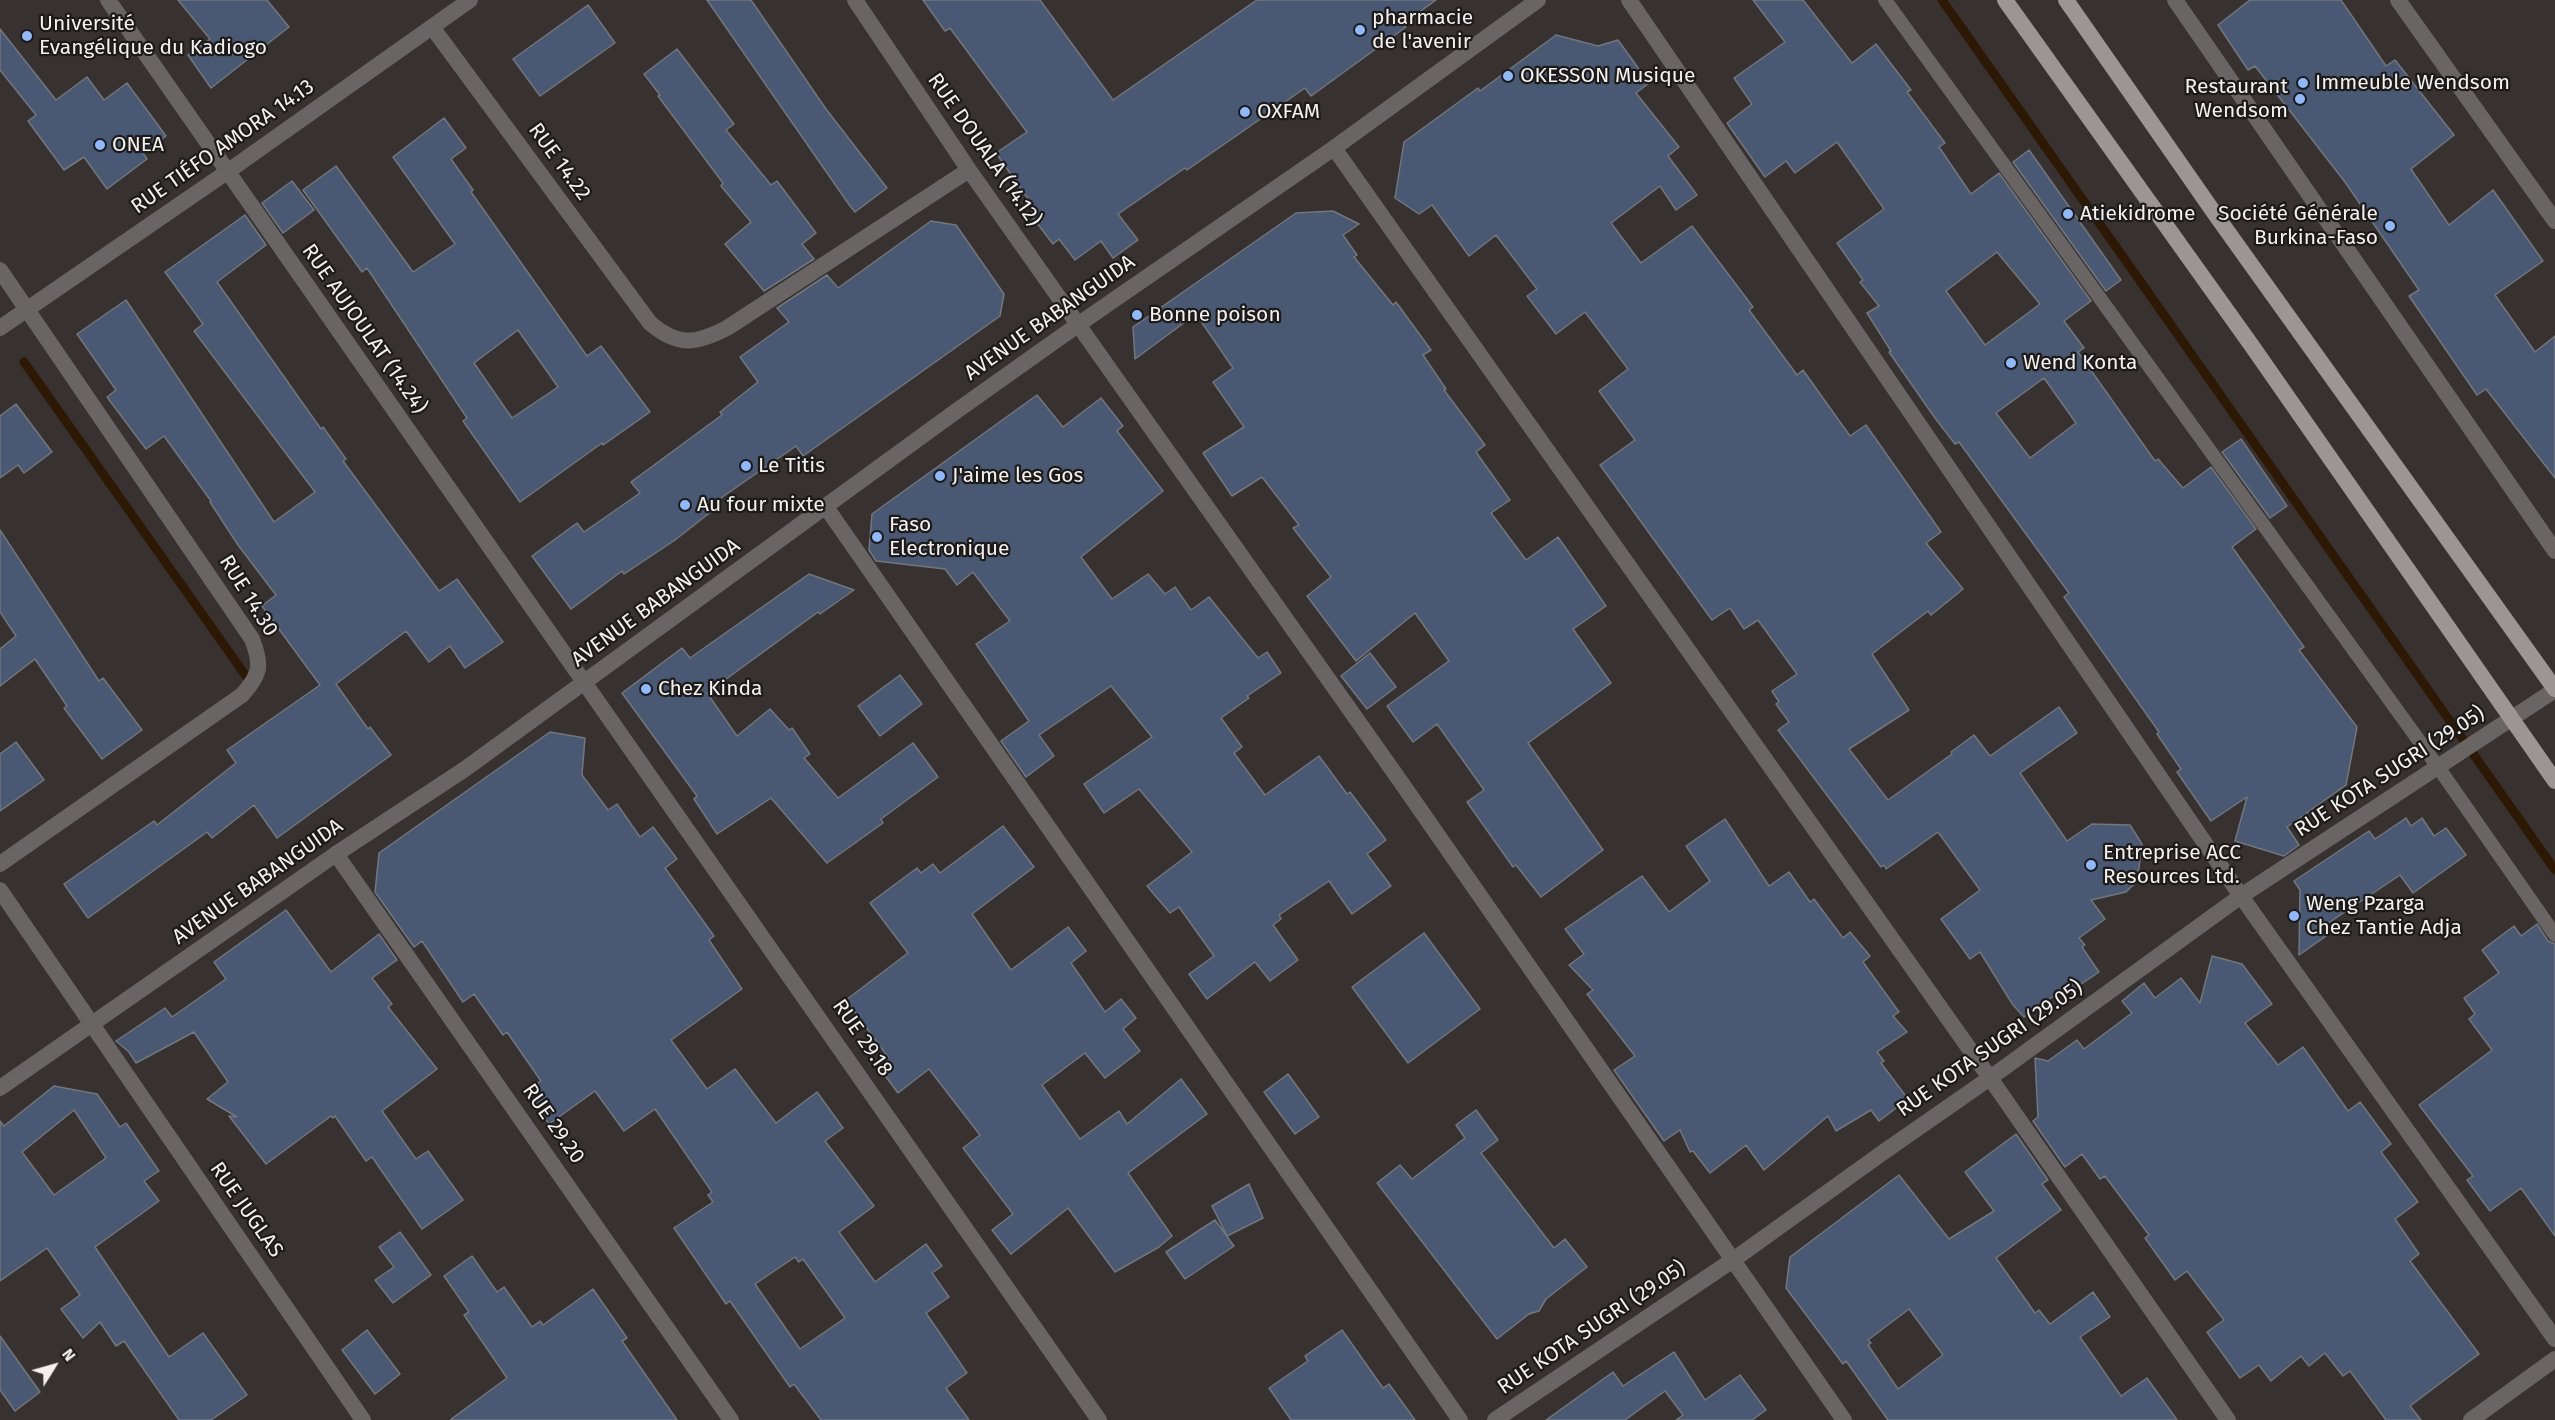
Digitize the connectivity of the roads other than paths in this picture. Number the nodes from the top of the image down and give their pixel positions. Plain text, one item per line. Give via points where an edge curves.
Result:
1 (108, 0) edge
2 (470, 0) edge
3 (855, 0) edge
4 (1538, 0) edge
5 (1629, 0) edge
6 (1885, 0) edge
7 (2005, 0) edge
8 (2066, 0) edge
9 (2175, 0) edge
10 (2398, 0) edge
11 (432, 27) junction
12 (1334, 148) junction
13 (969, 170) junction
14 (227, 172) junction
15 (2555, 221) edge
16 (0, 270) edge
17 (27, 309) junction
18 (1079, 324) junction
19 (0, 328) edge
20 (826, 507) junction
21 (2555, 551) edge
22 (584, 684) junction
23 (2555, 690) edge
24 (2513, 720) junction
25 (2438, 767) junction
26 (2555, 781) edge
27 (336, 854) junction
28 (0, 864) edge
29 (0, 890) edge
30 (2241, 896) junction
31 (2555, 935) edge
32 (91, 1026) junction
33 (1990, 1078) junction
34 (0, 1089) edge
35 (1733, 1260) junction
36 (2555, 1339) edge
37 (2555, 1359) edge
38 (363, 1420) edge
39 (731, 1420) edge
40 (1099, 1420) edge
41 (1460, 1420) edge
42 (1496, 1420) edge
43 (1844, 1420) edge
44 (2228, 1420) edge
45 (2471, 1420) edge

1 - 14 street, RUE AUJOULAT (14.24)
2 - 11 street, RUE TIÉFO AMORA 14.13
3 - 13 street, RUE DOUALA (14.12)
4 - 12 street, AVENUE BABANGUIDA
5 - 30 street
6 - 25 lane
7 - 24 main road via 2246,336
8 - 23 main road
9 - 21 street
10 - 15 street
11 - 13 street, RUE 14.22 via 650,323 676,340 708,338 727,328
11 - 14 street, RUE TIÉFO AMORA 14.13
12 - 18 street, AVENUE BABANGUIDA
12 - 33 street
13 - 18 street, RUE DOUALA (14.12)
14 - 17 street, RUE TIÉFO AMORA 14.13
14 - 22 street, RUE AUJOULAT (14.24)
16 - 17 street, RUE 14.30
17 - 19 street, RUE TIÉFO AMORA 14.13
17 - 28 street, RUE 14.30 via 252,639 259,669 242,695
18 - 20 street, AVENUE BABANGUIDA
18 - 35 street, RUE DOUALA (14.12)
20 - 22 street, AVENUE BABANGUIDA
20 - 41 street
22 - 27 street, AVENUE BABANGUIDA
22 - 40 street, RUE 29.18
23 - 24 street, RUE KOTA SUGRI (29.05)
24 - 25 street, RUE KOTA SUGRI (29.05)
24 - 26 main road
25 - 30 street, RUE KOTA SUGRI (29.05)
25 - 31 lane
27 - 32 street, AVENUE BABANGUIDA
27 - 39 street, RUE 29.20
29 - 32 street, RUE JUGLAS
30 - 33 street, RUE KOTA SUGRI (29.05)
30 - 36 street
32 - 34 street, AVENUE BABANGUIDA
32 - 38 street, RUE JUGLAS
33 - 35 street, RUE KOTA SUGRI (29.05)
33 - 44 street
35 - 42 street, RUE KOTA SUGRI (29.05)
35 - 43 street, RUE DOUALA (14.12)
37 - 45 street

